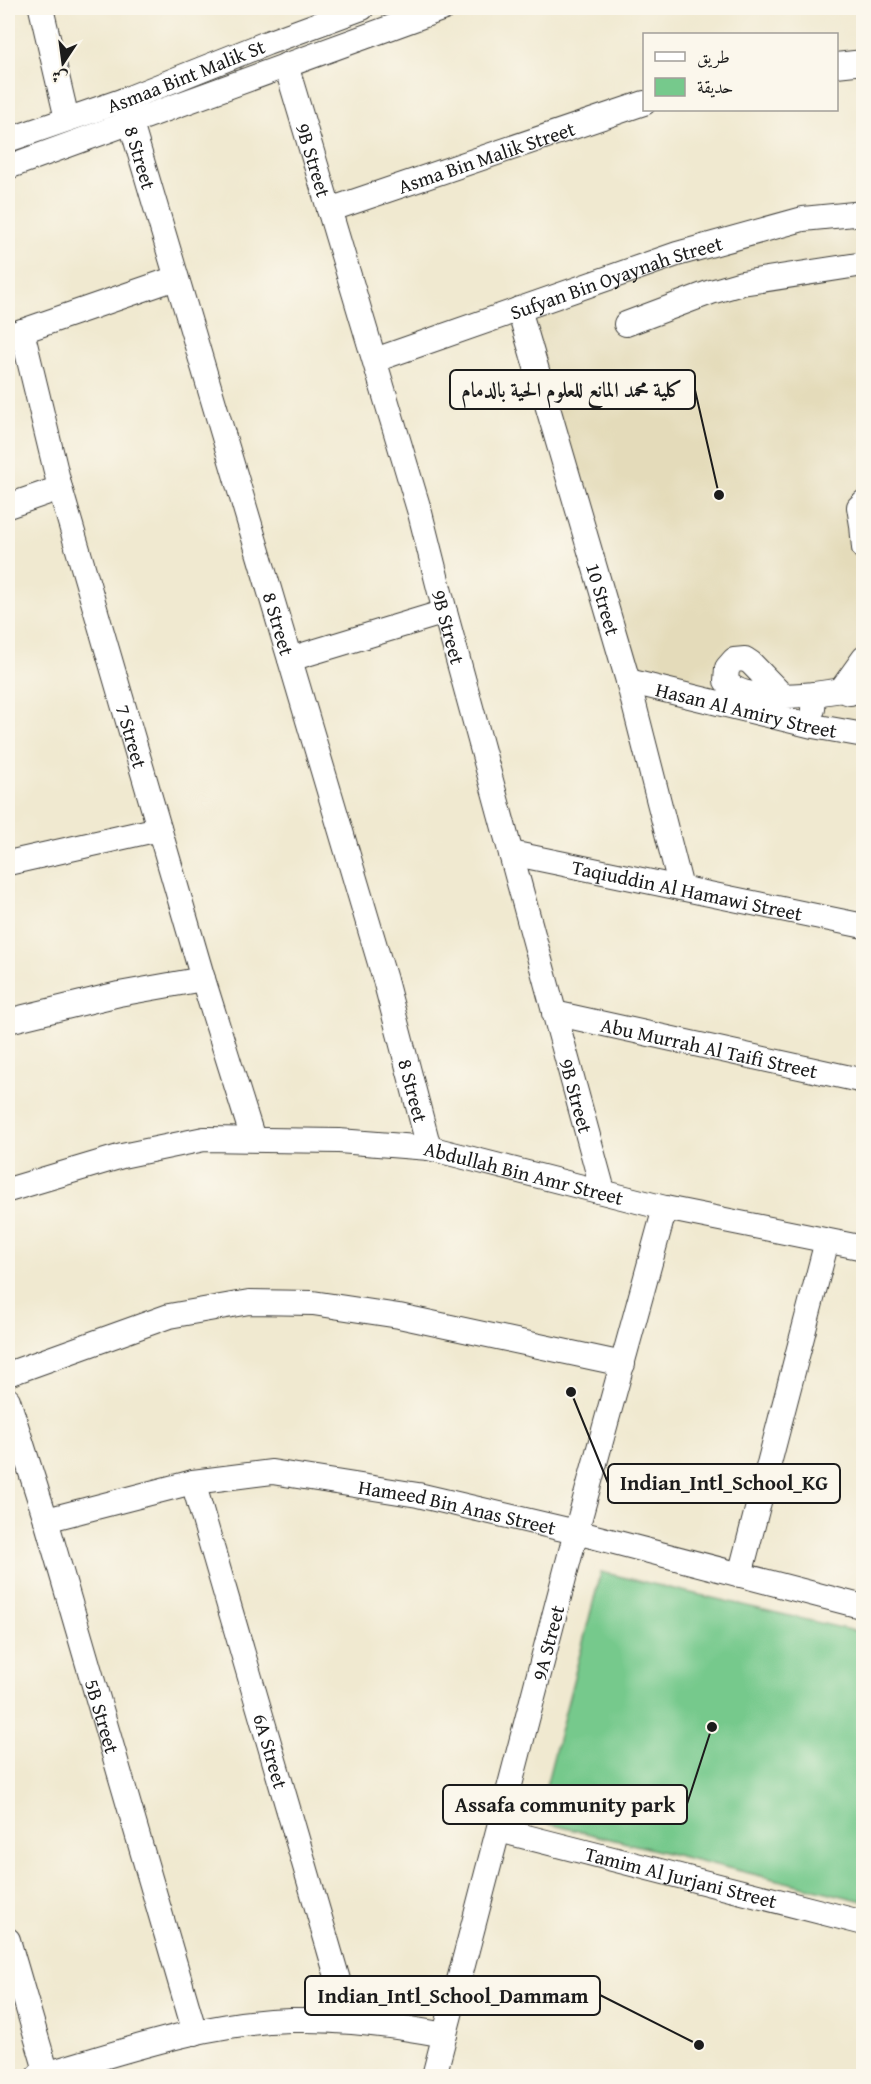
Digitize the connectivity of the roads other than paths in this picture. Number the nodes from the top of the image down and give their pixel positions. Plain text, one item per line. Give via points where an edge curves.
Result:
1 (41, 8) edge
2 (362, 8) edge
3 (444, 8) edge
4 (864, 62) edge
5 (286, 65) junction
6 (838, 66) edge
7 (643, 104) edge
8 (127, 111) junction
9 (67, 119) junction
10 (8, 140) edge
11 (8, 167) edge
12 (330, 210) junction
13 (864, 213) edge
14 (864, 264) edge
15 (176, 278) junction
16 (519, 309) junction
17 (626, 324) dead end
18 (15, 334) edge
19 (375, 360) junction
20 (60, 488) junction
21 (864, 502) edge
22 (8, 506) edge
23 (864, 548) edge
24 (445, 612) junction
25 (864, 657) edge
26 (290, 659) junction
27 (628, 681) junction
28 (856, 691) edge
29 (814, 694) junction
30 (784, 697) dead end
31 (813, 726) junction
32 (864, 735) edge
33 (159, 829) junction
34 (511, 853) junction
35 (9, 857) edge
36 (681, 888) junction
37 (864, 926) edge
38 (203, 979) junction
39 (554, 1013) junction
40 (8, 1021) edge
41 (864, 1081) edge
42 (253, 1139) junction
43 (429, 1148) junction
44 (8, 1190) edge
45 (603, 1191) junction
46 (664, 1208) junction
47 (827, 1241) junction
48 (864, 1248) edge
49 (623, 1364) junction
50 (8, 1374) edge
51 (8, 1400) edge
52 (193, 1482) junction
53 (46, 1520) junction
54 (576, 1532) junction
55 (740, 1575) junction
56 (864, 1607) edge
57 (499, 1830) junction
58 (864, 1923) edge
59 (8, 1940) edge
60 (350, 2021) junction
61 (195, 2034) junction
62 (445, 2035) junction
63 (43, 2075) edge
64 (434, 2076) edge

1 - 9 street
2 - 8 street, Asmaa Bint Malik St via 267,43
3 - 5 street
4 - 6 street
5 - 8 street
5 - 12 street, 9B Street
7 - 12 street, Asma Bin Malik Street
8 - 9 street, Asmaa Bint Malik St
8 - 11 street
8 - 15 street, 8 Street
9 - 10 street, Asmaa Bint Malik St
12 - 19 street, 9B Street
13 - 16 street, Sufyan Bin Oyaynah Street via 803,219 677,254
14 - 17 street via 742,284
15 - 18 street
15 - 26 street, 8 Street
16 - 19 street, Sufyan Bin Oyaynah Street
16 - 27 street, 10 Street
18 - 20 street, 7 Street
19 - 24 street, 9B Street
20 - 22 street
20 - 33 street, 7 Street
21 - 23 street via 859,507
24 - 26 street
24 - 34 street, 9B Street
25 - 28 street
26 - 43 street, 8 Street via 385,980
27 - 31 street, Hasan Al Amiry Street
27 - 36 street, 10 Street
28 - 29 street
29 - 30 street
29 - 31 street
31 - 32 street, Hasan Al Amiry Street
33 - 35 street
33 - 38 street, 7 Street
34 - 36 street, Taqiuddin Al Hamawi Street
34 - 39 street, 9B Street
36 - 37 street, Taqiuddin Al Hamawi Street
38 - 40 street via 119,994
38 - 42 street, 7 Street
39 - 41 street, Abu Murrah Al Taifi Street
39 - 45 street, 9B Street
42 - 43 street, Abdullah Bin Amr Street
42 - 44 street, Abdullah Bin Amr Street via 204,1139 122,1156
43 - 45 street, Abdullah Bin Amr Street
45 - 46 street, Abdullah Bin Amr Street
46 - 47 street, Abdullah Bin Amr Street
46 - 49 street, 9A Street
47 - 48 street, Abdullah Bin Amr Street
47 - 55 street
49 - 50 street via 389,1314 313,1303 249,1302 169,1316
49 - 54 street, 9A Street
51 - 53 street, 5B Street
52 - 53 street, Hameed Bin Anas Street
52 - 54 street, Hameed Bin Anas Street via 272,1472 418,1495
52 - 60 street, 6A Street
53 - 61 street, 5B Street
54 - 55 street, Hameed Bin Anas Street
54 - 57 street, 9A Street
55 - 56 street, Hameed Bin Anas Street
57 - 58 street, Tamim Al Jurjani Street
57 - 62 street, 9A Street
59 - 63 street
60 - 61 street via 289,2020
60 - 62 street
61 - 63 street
62 - 64 street, 9A Street

